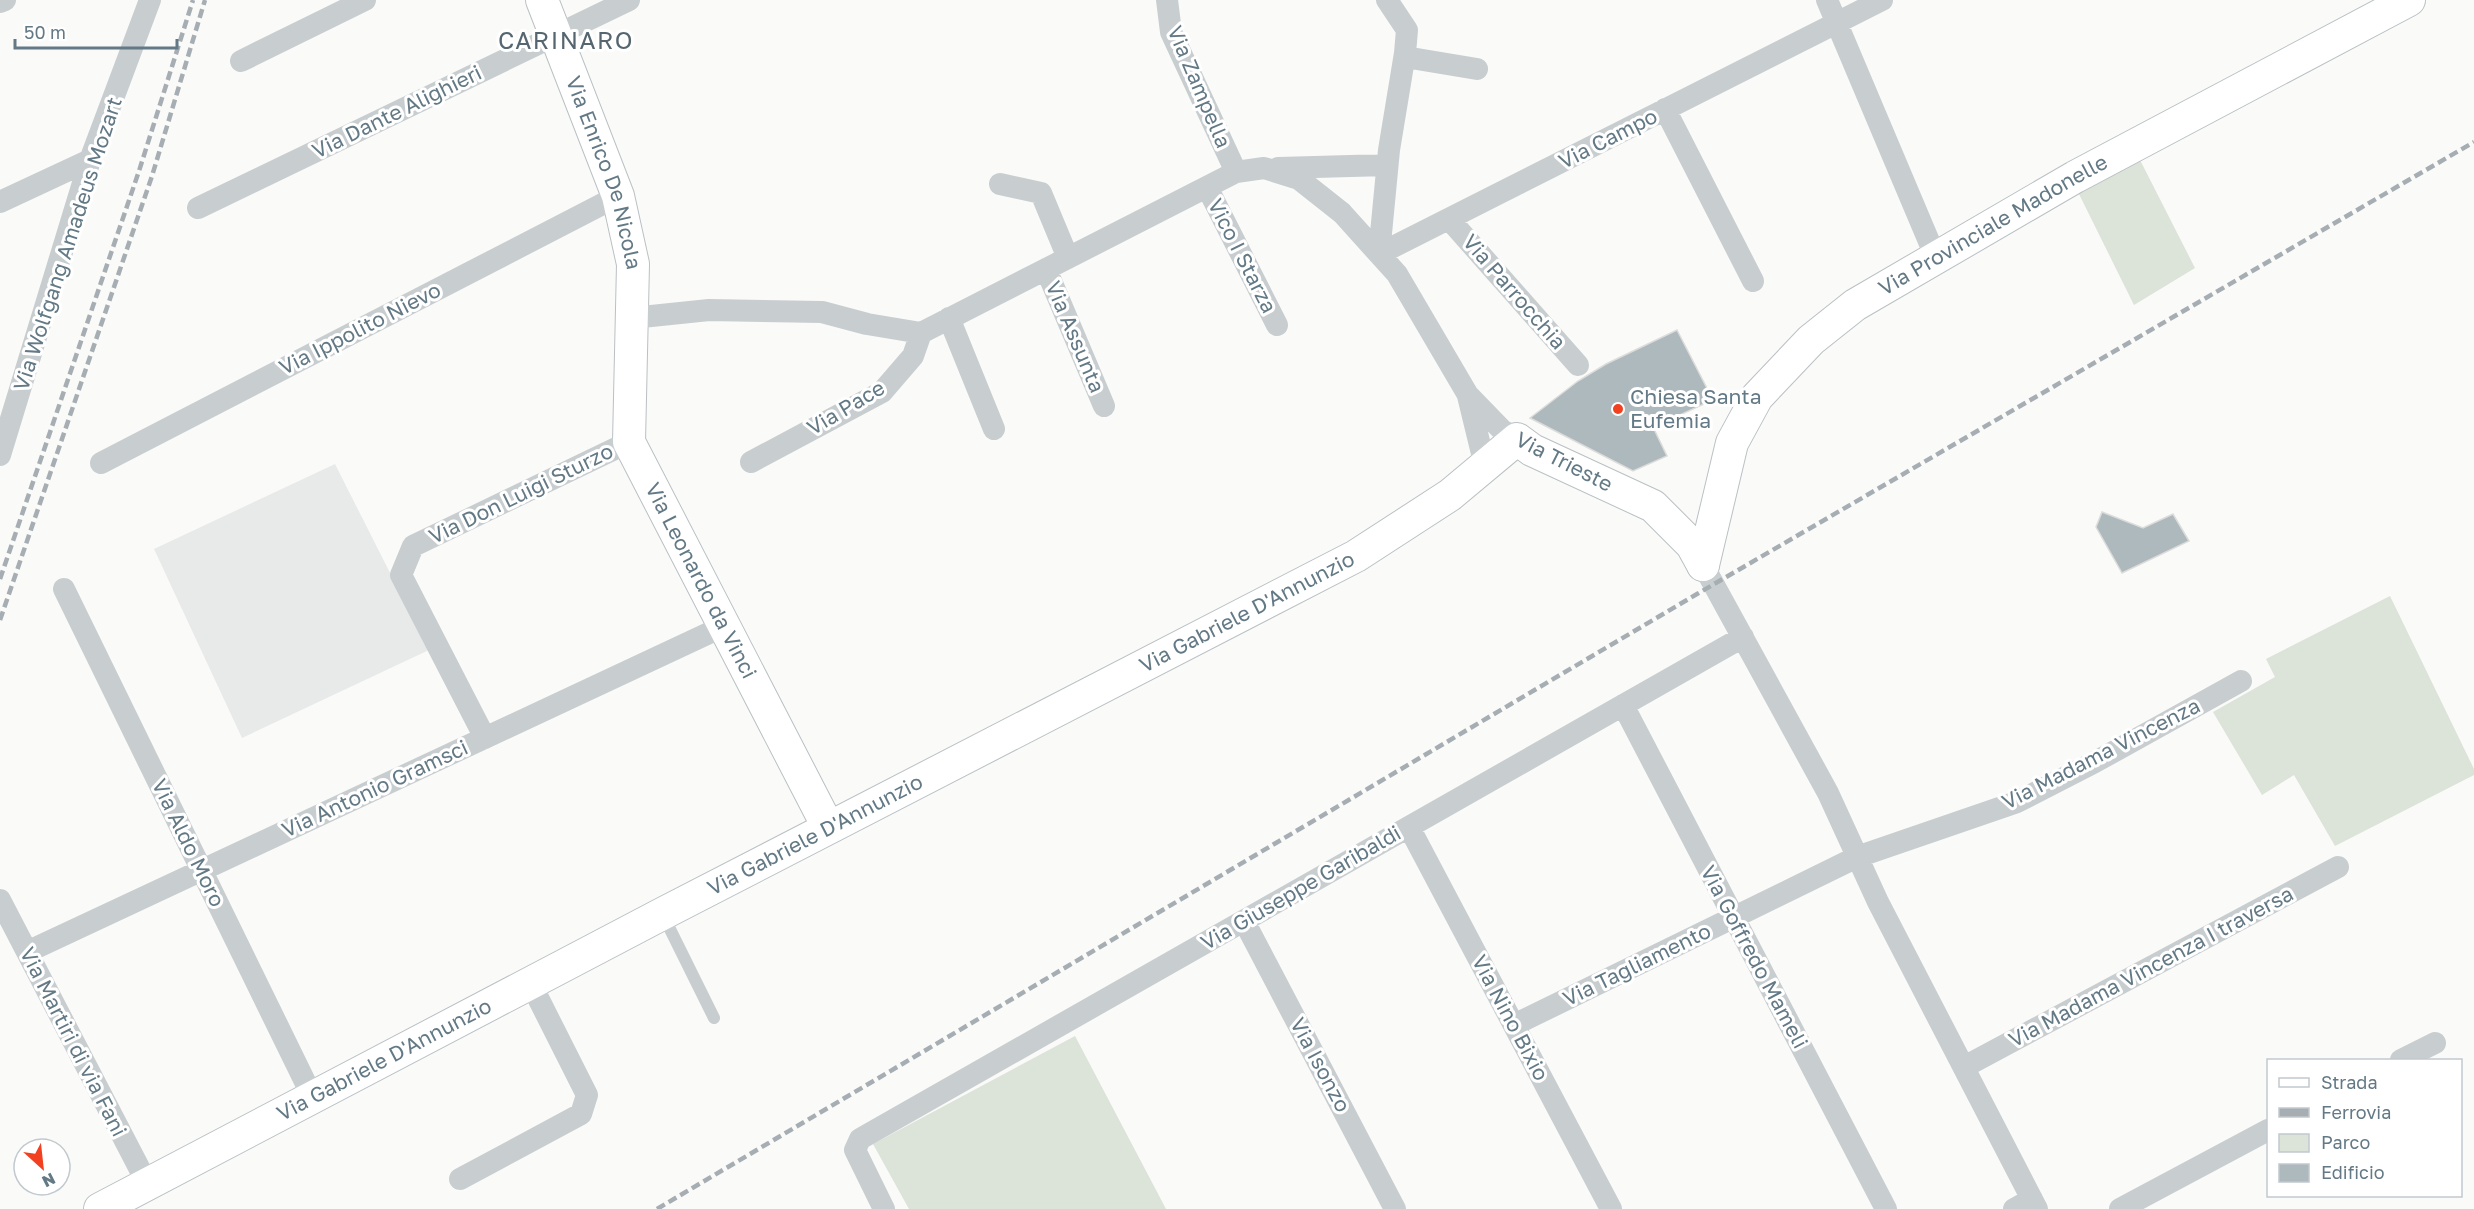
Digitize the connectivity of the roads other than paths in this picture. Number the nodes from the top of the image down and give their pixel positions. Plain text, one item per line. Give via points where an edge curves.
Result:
1 (5, 0) edge
2 (150, 0) edge
3 (364, 0) edge
4 (542, 0) edge
5 (629, 0) edge
6 (1167, 0) edge
7 (1387, 0) edge
8 (1827, 0) edge
9 (1882, 0) edge
10 (2409, 0) edge
11 (0, 2) edge
12 (1836, 23) junction
13 (556, 36) junction
14 (1405, 57) junction
15 (241, 61) dead end
16 (1477, 69) dead end
17 (1665, 109) junction
18 (90, 160) junction
19 (1388, 165) junction
20 (1263, 168) junction
21 (1236, 172) junction
22 (1000, 184) dead end
23 (1207, 187) junction
24 (618, 196) junction
25 (0, 202) edge
26 (198, 208) dead end
27 (1449, 219) junction
28 (1379, 254) junction
29 (1068, 258) junction
30 (1936, 258) junction
31 (1046, 269) junction
32 (1753, 281) dead end
33 (632, 318) junction
34 (949, 318) junction
35 (1277, 325) dead end
36 (921, 333) junction
37 (1578, 365) dead end
38 (1468, 395) junction
39 (1104, 406) dead end
40 (8, 409) edge
41 (994, 429) dead end
42 (1516, 440) junction
43 (629, 442) junction
44 (0, 454) edge
45 (751, 462) dead end
46 (101, 463) dead end
47 (1485, 466) junction
48 (1703, 565) junction
49 (64, 590) dead end
50 (724, 626) junction
51 (1743, 637) junction
52 (2241, 681) dead end
53 (1623, 705) junction
54 (484, 738) junction
55 (828, 827) junction
56 (1409, 827) junction
57 (1857, 857) junction
58 (2338, 867) dead end
59 (201, 870) junction
60 (0, 900) edge
61 (662, 914) junction
62 (1733, 917) junction
63 (1244, 921) junction
64 (27, 952) junction
65 (530, 982) junction
66 (714, 1018) dead end
67 (1514, 1025) junction
68 (2435, 1043) dead end
69 (2403, 1059) edge
70 (1964, 1067) junction
71 (312, 1096) junction
72 (2267, 1131) edge
73 (460, 1179) dead end
74 (147, 1183) junction
75 (2028, 1206) edge
76 (100, 1209) edge
77 (884, 1209) edge
78 (1395, 1209) edge
79 (1611, 1209) edge
80 (1886, 1209) edge
81 (2120, 1209) edge

1 - 11 street
2 - 18 street, Via Wolfgang Amadeus Mozart
3 - 15 street
4 - 13 street, Via Enrico De Nicola
5 - 13 street, Via Dante Alighieri
6 - 21 street, Via Zampella via 1171,32
7 - 14 street via 1407,30
8 - 12 street
9 - 12 street, Via Campo
10 - 30 street, Via Provinciale Madonelle via 2075,177
12 - 17 street, Via Campo
12 - 30 street
13 - 24 street, Via Enrico De Nicola
13 - 26 street, Via Dante Alighieri
14 - 16 street
14 - 19 street
17 - 27 street, Via Campo
17 - 32 street
18 - 25 street
18 - 40 street, Via Wolfgang Amadeus Mozart
19 - 20 street
19 - 28 street
20 - 21 street
20 - 28 street, Via Trieste via 1299,179 1342,213
21 - 23 street
22 - 29 street via 1041,193
23 - 29 street
23 - 35 street, Vico I Starza
24 - 33 street, Via Enrico De Nicola via 633,264
24 - 46 street, Via Ippolito Nievo
27 - 28 street, Via Campo
27 - 37 street, Via Parrocchia
28 - 38 street, Via Trieste via 1397,274
29 - 31 street
30 - 48 street, Via Provinciale Madonelle via 1855,305 1811,340 1757,397 1732,443
31 - 34 street
31 - 39 street, Via Assunta
33 - 36 street via 709,310 822,312
33 - 43 street, Via Leonardo da Vinci
34 - 36 street
34 - 41 street
36 - 45 street, Via Pace via 913,356 882,392
38 - 42 street, Via Trieste
38 - 47 street
40 - 44 street, Via Wolfgang Amadeus Mozart
42 - 47 street, Via Gabriele D'Annunzio
42 - 48 street, Via Trieste via 1653,506 1692,545
43 - 50 street, Via Leonardo da Vinci
43 - 54 street, Via Don Luigi Sturzo via 413,546 401,575
47 - 55 street, Via Gabriele D'Annunzio via 1450,495 1356,556
48 - 51 street
49 - 59 street, Via Aldo Moro
50 - 54 street, Via Antonio Gramsci
50 - 55 street, Via Leonardo da Vinci
51 - 53 street, Via Giuseppe Garibaldi
51 - 57 street via 1828,793
52 - 57 street, Via Madama Vincenza via 2017,802
53 - 56 street, Via Giuseppe Garibaldi
53 - 62 street, Via Goffredo Mameli
54 - 59 street, Via Antonio Gramsci
55 - 61 street, Via Gabriele D'Annunzio
56 - 63 street, Via Giuseppe Garibaldi
56 - 67 street, Via Nino Bixio
57 - 62 street, Via Tagliamento
57 - 70 street
58 - 70 street, Via Madama Vincenza I traversa
59 - 64 street, Via Antonio Gramsci
59 - 71 street, Via Aldo Moro
60 - 64 street, Via Martiri di via Fani
61 - 65 street, Via Gabriele D'Annunzio
61 - 66 lane
62 - 67 street, Via Tagliamento
62 - 80 street, Via Goffredo Mameli
63 - 77 street, Via Giuseppe Garibaldi via 860,1139 855,1150
63 - 78 street, Via Isonzo
64 - 74 street, Via Martiri di via Fani
65 - 71 street, Via Gabriele D'Annunzio
65 - 73 street via 587,1095 581,1114
67 - 79 street, Via Nino Bixio
68 - 69 street
70 - 75 street
71 - 74 street, Via Gabriele D'Annunzio
72 - 81 street
74 - 76 street, Via Gabriele D'Annunzio

